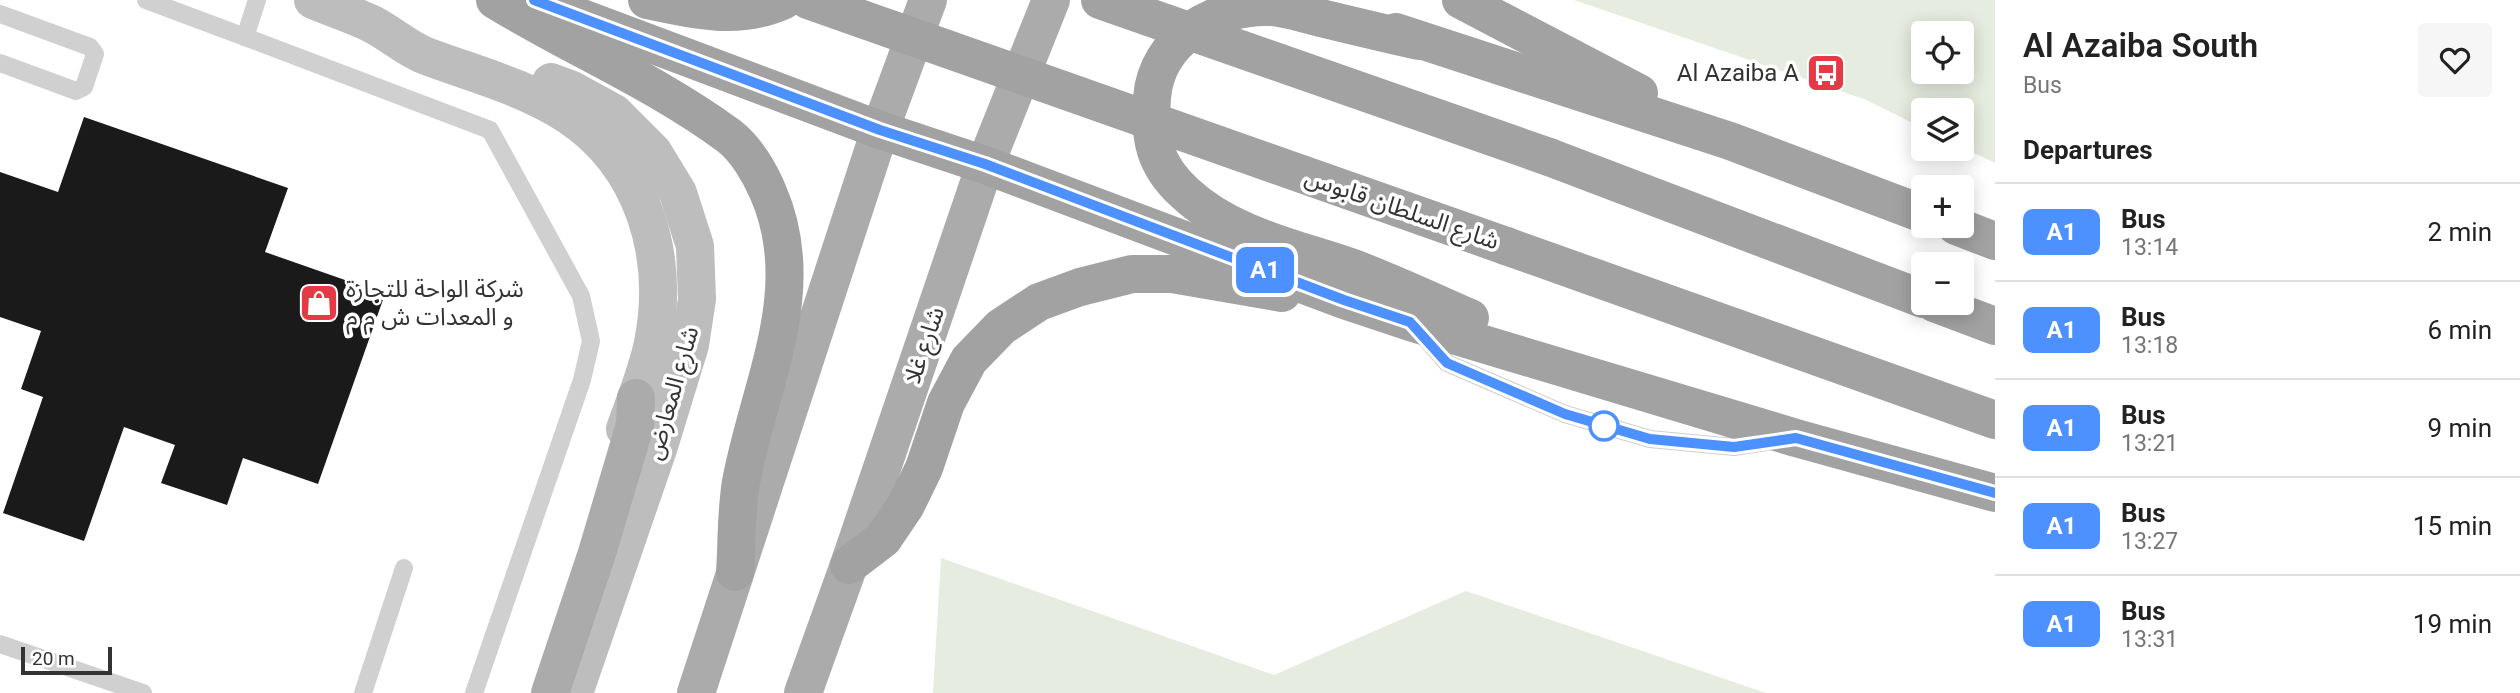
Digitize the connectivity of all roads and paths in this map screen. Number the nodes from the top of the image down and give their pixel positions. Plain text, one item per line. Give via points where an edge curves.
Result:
1 (146, 0) edge
2 (257, 0) edge
3 (313, 0) edge
4 (495, 0) edge
5 (534, 0) edge
6 (647, 0) edge
7 (783, 0) edge
8 (808, 0) edge
9 (928, 0) edge
10 (1051, 0) edge
11 (1100, 0) edge
12 (1313, 0) edge
13 (1461, 0) edge
14 (0, 14) edge
15 (373, 24) junction
16 (245, 37) junction
17 (1419, 41) junction
18 (0, 64) edge
19 (880, 130) junction
20 (1730, 141) junction
21 (985, 164) junction
22 (1911, 209) edge
23 (1911, 294) edge
24 (1344, 300) junction
25 (1966, 315) edge
26 (1410, 322) junction
27 (1995, 326) edge
28 (1561, 366) junction
29 (636, 398) junction
30 (1995, 420) edge
31 (1796, 438) junction
32 (1995, 493) edge
33 (849, 565) junction
34 (404, 568) dead end
35 (735, 572) junction
36 (0, 644) edge
37 (143, 693) edge
38 (363, 693) edge
39 (474, 693) edge
40 (536, 693) edge
41 (550, 693) edge
42 (574, 693) edge
43 (695, 693) edge
44 (803, 693) edge

1 - 16 lane
2 - 16 lane
3 - 15 main road, شارع المعارض
4 - 35 highway via 651,85 732,138 760,174 772,202 784,239 785,280 778,340 741,483
5 - 19 highway
6 - 7 highway via 690,10 736,13
8 - 30 highway, شارع السلطان قابوس, bridge
9 - 19 main road
10 - 21 main road, شارع غلا
11 - 23 highway, bridge via 1549,158
12 - 17 highway
13 - 20 highway
14 - 18 lane via 90,47 95,54 84,87 76,91
15 - 29 main road, شارع المعارض via 423,55 479,74 567,114 604,143 632,182 652,233 658,299 653,344
15 - 42 main road, شارع المعارض via 406,29 452,45 570,89 614,113 653,152 678,193 695,246 696,299 690,345
16 - 39 lane via 490,130 581,296 591,341 582,380
17 - 20 highway
17 - 28 highway via 1270,7 1213,18 1168,51 1153,82 1153,143 1162,169 1214,215 1490,326
19 - 21 highway
19 - 35 main road
20 - 22 highway
21 - 24 highway
21 - 33 main road, شارع غلا
24 - 26 highway
24 - 33 highway via 1172,274 1132,274 1039,302 1001,327 969,360 946,403 906,505 883,539
25 - 27 highway
26 - 28 highway
26 - 31 lane via 1447,363 1565,414 1650,439 1734,447
28 - 31 highway
29 - 40 main road, شارع المعارض
29 - 41 main road via 635,425
31 - 32 highway
33 - 44 main road, شارع غلا
34 - 38 lane
35 - 43 main road
36 - 37 lane

